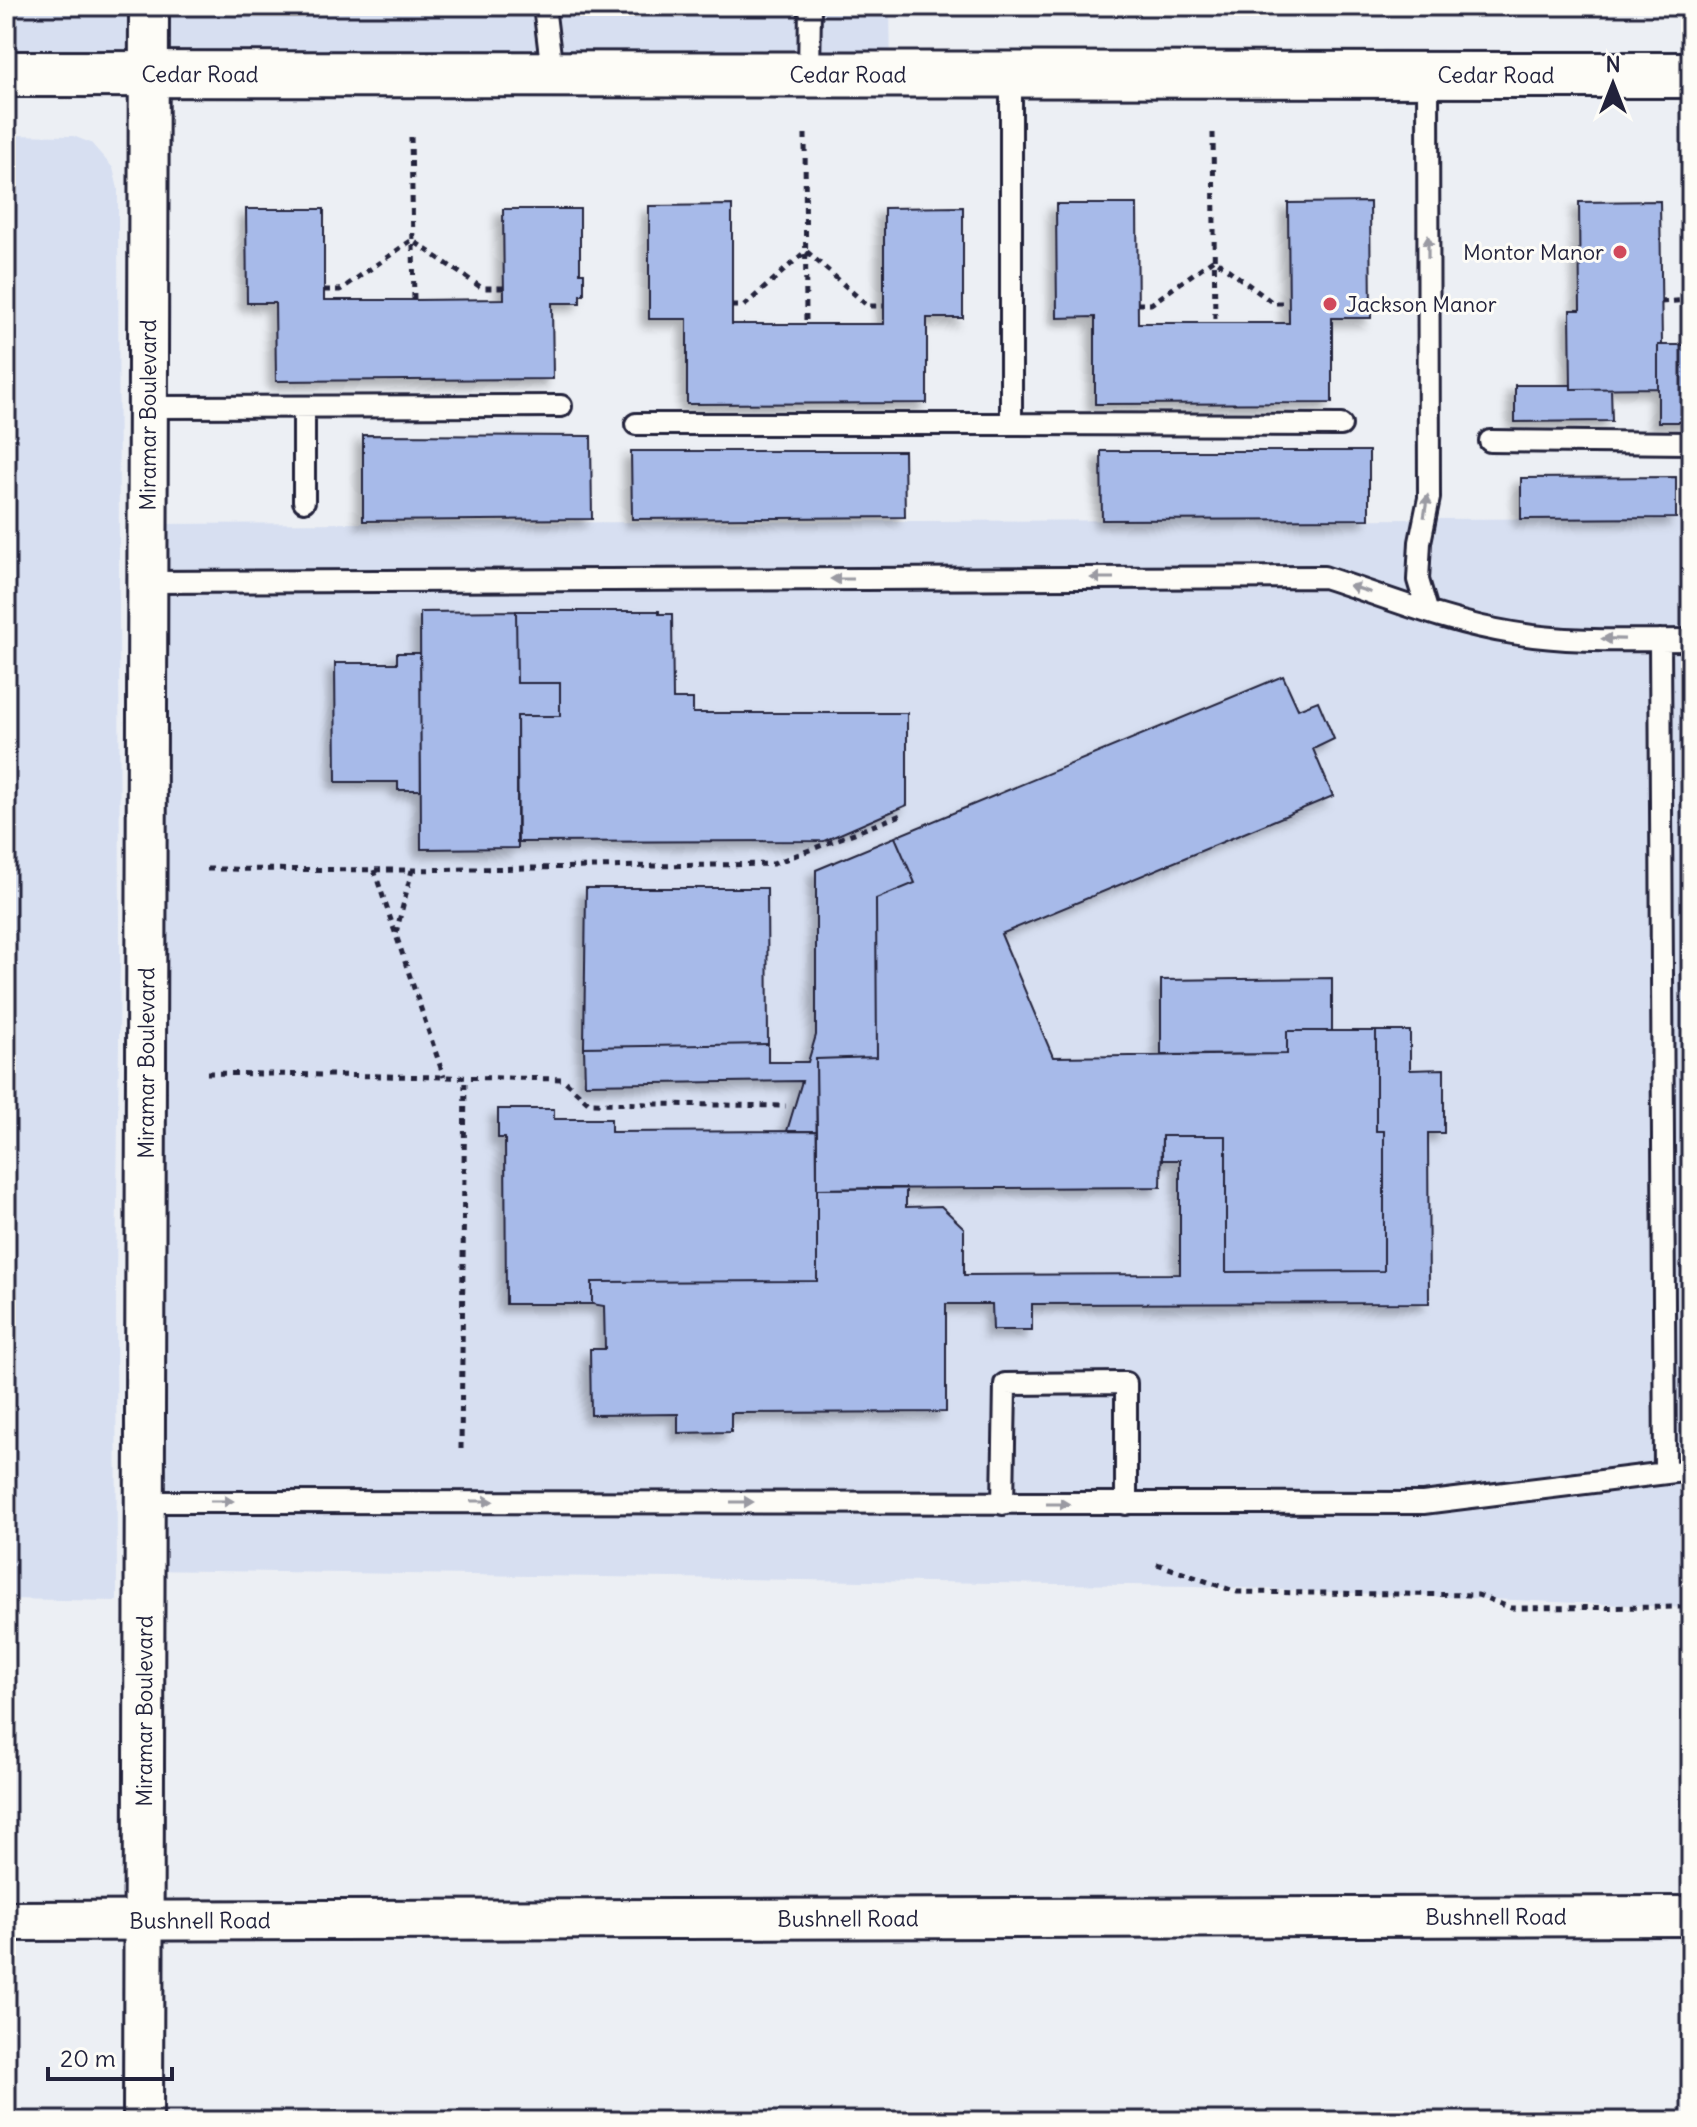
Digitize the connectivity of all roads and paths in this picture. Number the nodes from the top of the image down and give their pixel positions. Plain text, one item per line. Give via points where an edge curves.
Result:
1 (149, 6) edge
2 (544, 6) edge
3 (810, 6) edge
4 (149, 72) junction
5 (552, 72) junction
6 (6, 74) edge
7 (809, 74) junction
8 (1011, 74) junction
9 (1428, 74) junction
10 (1691, 75) edge
11 (1213, 133) dead end
12 (805, 134) dead end
13 (411, 137) dead end
14 (412, 240) junction
15 (806, 251) junction
16 (1214, 259) junction
17 (504, 288) dead end
18 (324, 290) dead end
19 (414, 300) dead end
20 (1691, 300) edge
21 (1661, 302) dead end
22 (1289, 303) dead end
23 (1137, 304) dead end
24 (732, 306) dead end
25 (884, 306) dead end
26 (1215, 323) dead end
27 (806, 324) dead end
28 (561, 406) dead end
29 (148, 407) junction
30 (304, 407) junction
31 (636, 424) dead end
32 (1011, 424) junction
33 (1341, 425) dead end
34 (1490, 441) dead end
35 (1691, 443) edge
36 (304, 501) dead end
37 (147, 582) junction
38 (1427, 610) junction
39 (1660, 640) junction
40 (1691, 640) edge
41 (901, 815) dead end
42 (207, 869) dead end
43 (374, 870) junction
44 (412, 870) junction
45 (396, 934) junction
46 (207, 1073) dead end
47 (444, 1077) junction
48 (465, 1077) junction
49 (786, 1106) dead end
50 (461, 1449) dead end
51 (1691, 1470) edge
52 (1665, 1472) junction
53 (144, 1502) junction
54 (1003, 1504) junction
55 (1126, 1504) junction
56 (1157, 1564) dead end
57 (1691, 1607) edge
58 (1691, 1916) edge
59 (6, 1921) edge
60 (143, 1921) junction
61 (143, 2121) edge

1 - 4 street, Miramar Boulevard
2 - 5 lane
3 - 7 lane
4 - 5 main road, Cedar Road
4 - 6 main road, Cedar Road
4 - 29 street, Miramar Boulevard
5 - 7 main road, Cedar Road
7 - 8 main road, Cedar Road
8 - 9 main road, Cedar Road
8 - 32 lane
9 - 10 main road, Cedar Road
38 -> 9 lane via 1418,580 1429,498
11 - 16 path
12 - 15 path
13 - 14 path
14 - 17 path via 482,288
14 - 18 path via 340,290
14 - 19 path
15 - 24 path via 744,306
15 - 25 path via 868,306
15 - 27 path
16 - 22 path via 1273,303
16 - 23 path via 1151,304
16 - 26 path
20 - 21 path
28 - 30 lane
29 - 30 lane
29 - 37 street, Miramar Boulevard
30 - 36 lane
31 - 32 lane
32 - 33 lane
34 - 35 lane
38 -> 37 lane via 1324,577
37 - 53 street, Miramar Boulevard
39 -> 38 lane via 1514,634
39 - 40 lane
39 - 52 lane
41 - 44 path via 773,864
42 - 43 path
43 - 44 path
43 - 45 path
44 - 45 path
45 - 47 path
46 - 47 path
47 - 48 path
48 - 49 path via 563,1079 589,1103
48 - 50 path
51 - 52 lane
52 - 55 lane via 1423,1503
53 -> 54 lane
53 - 60 street, Miramar Boulevard
54 -> 55 lane
54 - 55 lane via 1005,1384 1126,1383
56 - 57 path via 1237,1592 1478,1595 1511,1608
58 - 60 street, Bushnell Road
59 - 60 street, Bushnell Road
60 - 61 street, Miramar Boulevard

